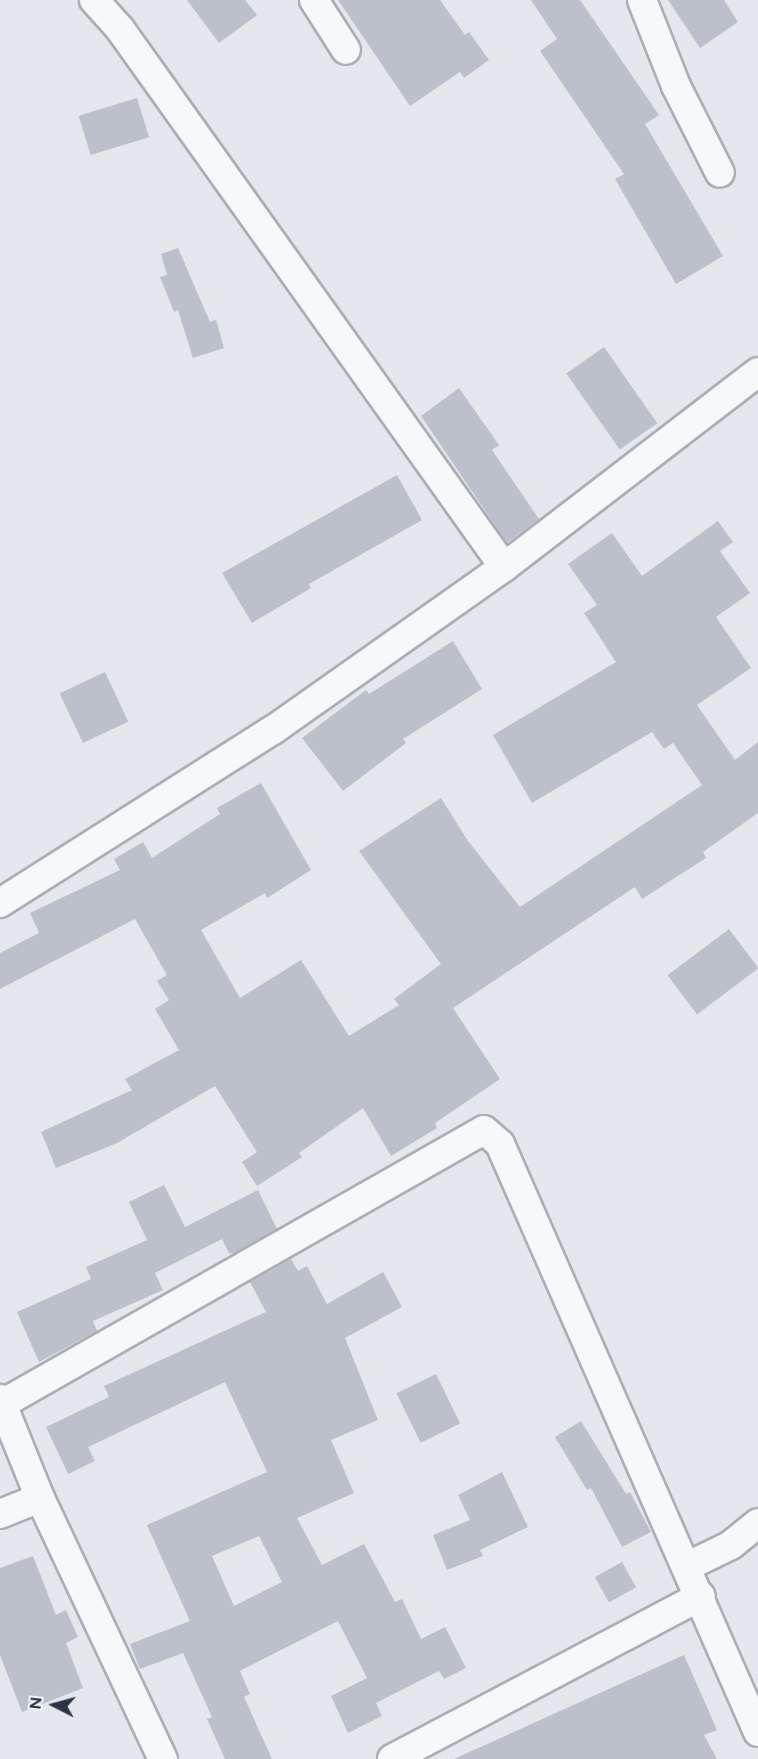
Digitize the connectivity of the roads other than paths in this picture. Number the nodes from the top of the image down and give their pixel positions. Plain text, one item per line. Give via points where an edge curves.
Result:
1 (94, 0) edge
2 (314, 0) edge
3 (642, 0) edge
4 (346, 50) dead end
5 (720, 173) dead end
6 (758, 372) edge
7 (504, 567) junction
8 (0, 903) edge
9 (1, 1402) edge
10 (40, 1498) junction
11 (0, 1514) edge
12 (758, 1523) edge
13 (688, 1566) junction
14 (701, 1596) junction
15 (758, 1732) edge
16 (164, 1759) edge
17 (392, 1759) edge

1 - 7 street via 120,29
2 - 4 street
3 - 5 street via 676,86
6 - 7 street
7 - 8 street via 273,730
9 - 10 street
9 - 13 street via 484,1130 500,1143
10 - 11 street
10 - 16 street
12 - 13 street via 730,1545
13 - 14 street
14 - 15 street
14 - 17 street

